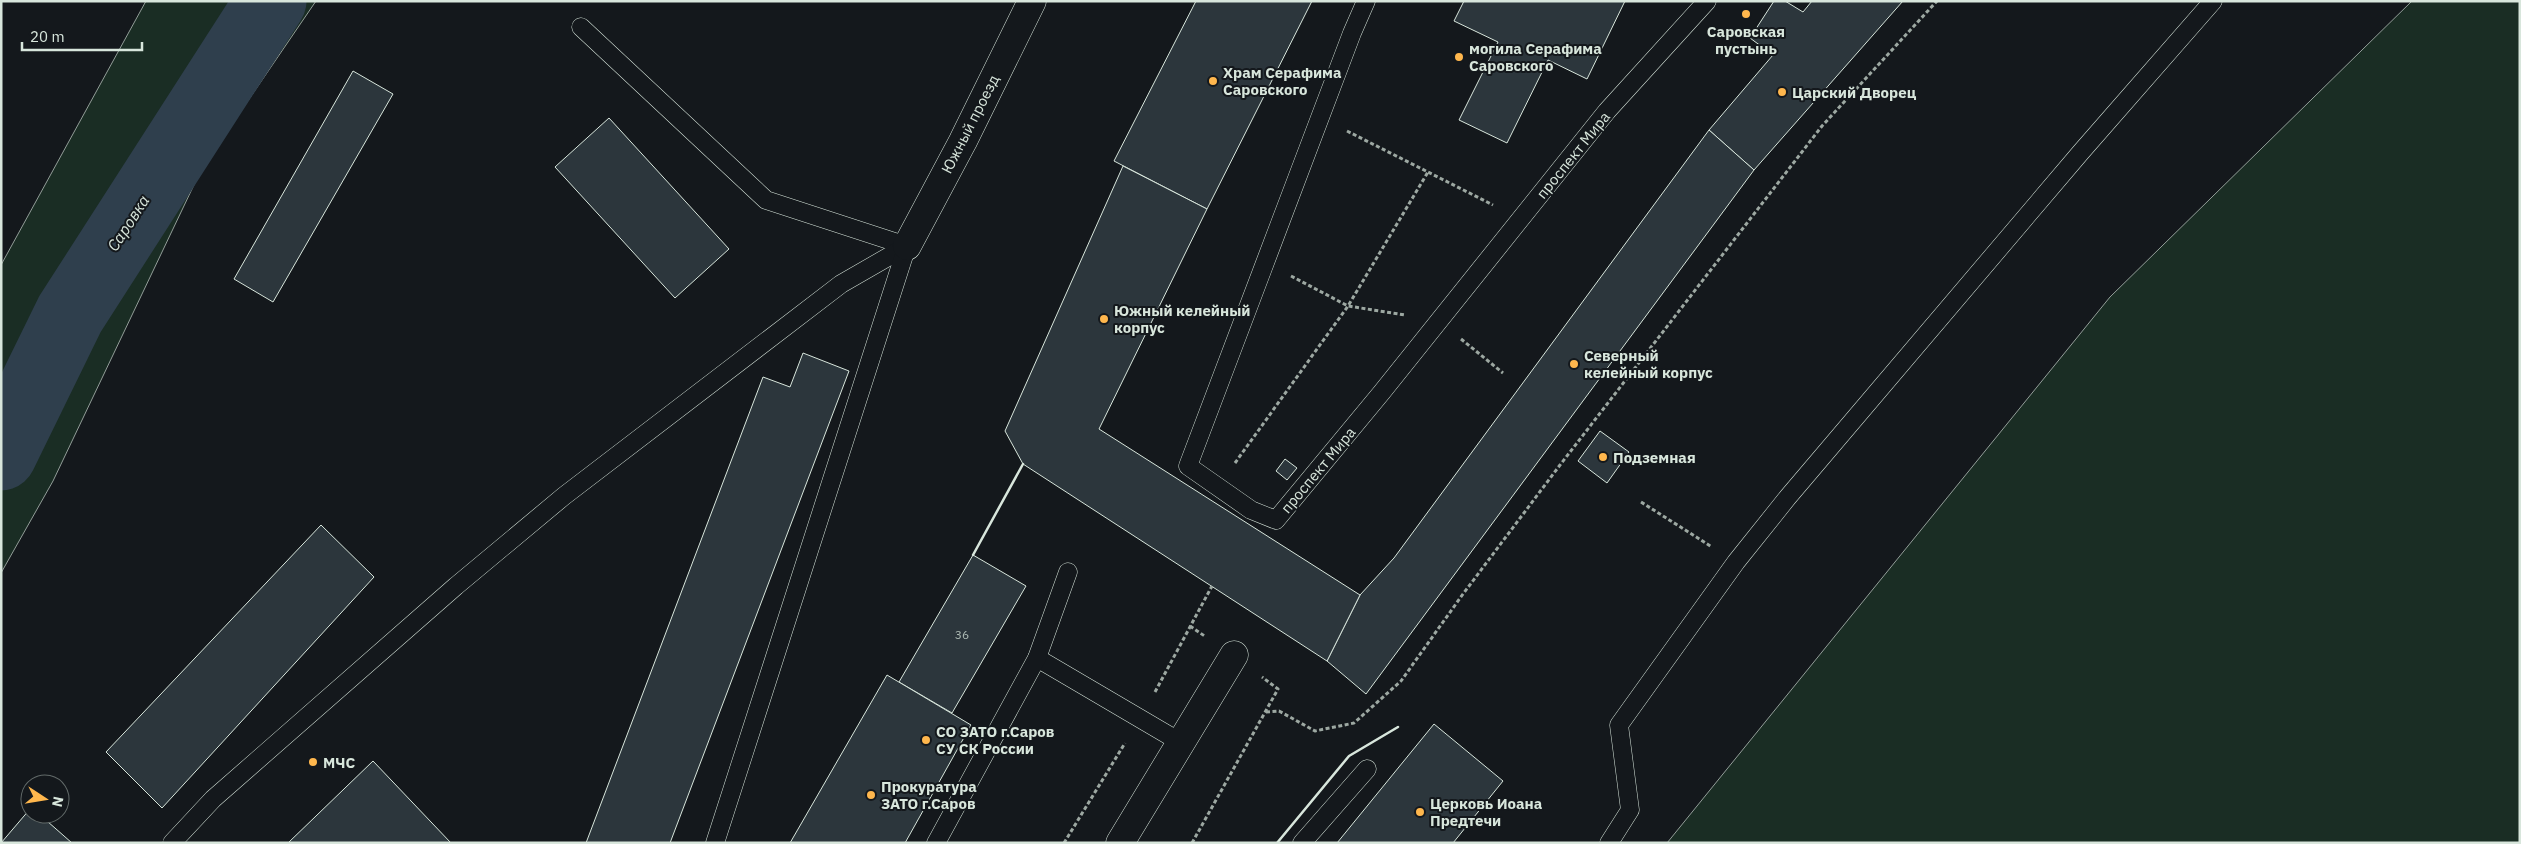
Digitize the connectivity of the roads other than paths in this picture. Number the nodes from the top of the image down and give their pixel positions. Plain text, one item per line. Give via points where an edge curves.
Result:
1 (1032, 1) edge
2 (1366, 1) edge
3 (1707, 1) edge
4 (2213, 1) edge
5 (581, 27) dead end
6 (907, 246) junction
7 (1068, 572) dead end
8 (1234, 655) dead end
9 (1037, 658) junction
10 (1180, 742) junction
11 (1367, 769) dead end
12 (172, 843) edge
13 (715, 843) edge
14 (936, 843) edge
15 (1120, 843) edge
16 (1302, 843) edge
17 (1609, 843) edge

1 - 6 street, Южный проезд
2 - 3 lane, проспект Мира via 1188,466 1251,510 1276,520 1607,111
4 - 17 lane via 2080,152 1736,562 1619,724 1630,810
5 - 6 lane via 766,200
6 - 12 lane via 841,284 564,496 213,799
6 - 13 lane
7 - 9 lane
8 - 10 street
9 - 10 lane
9 - 14 lane
10 - 15 street
11 - 16 lane

